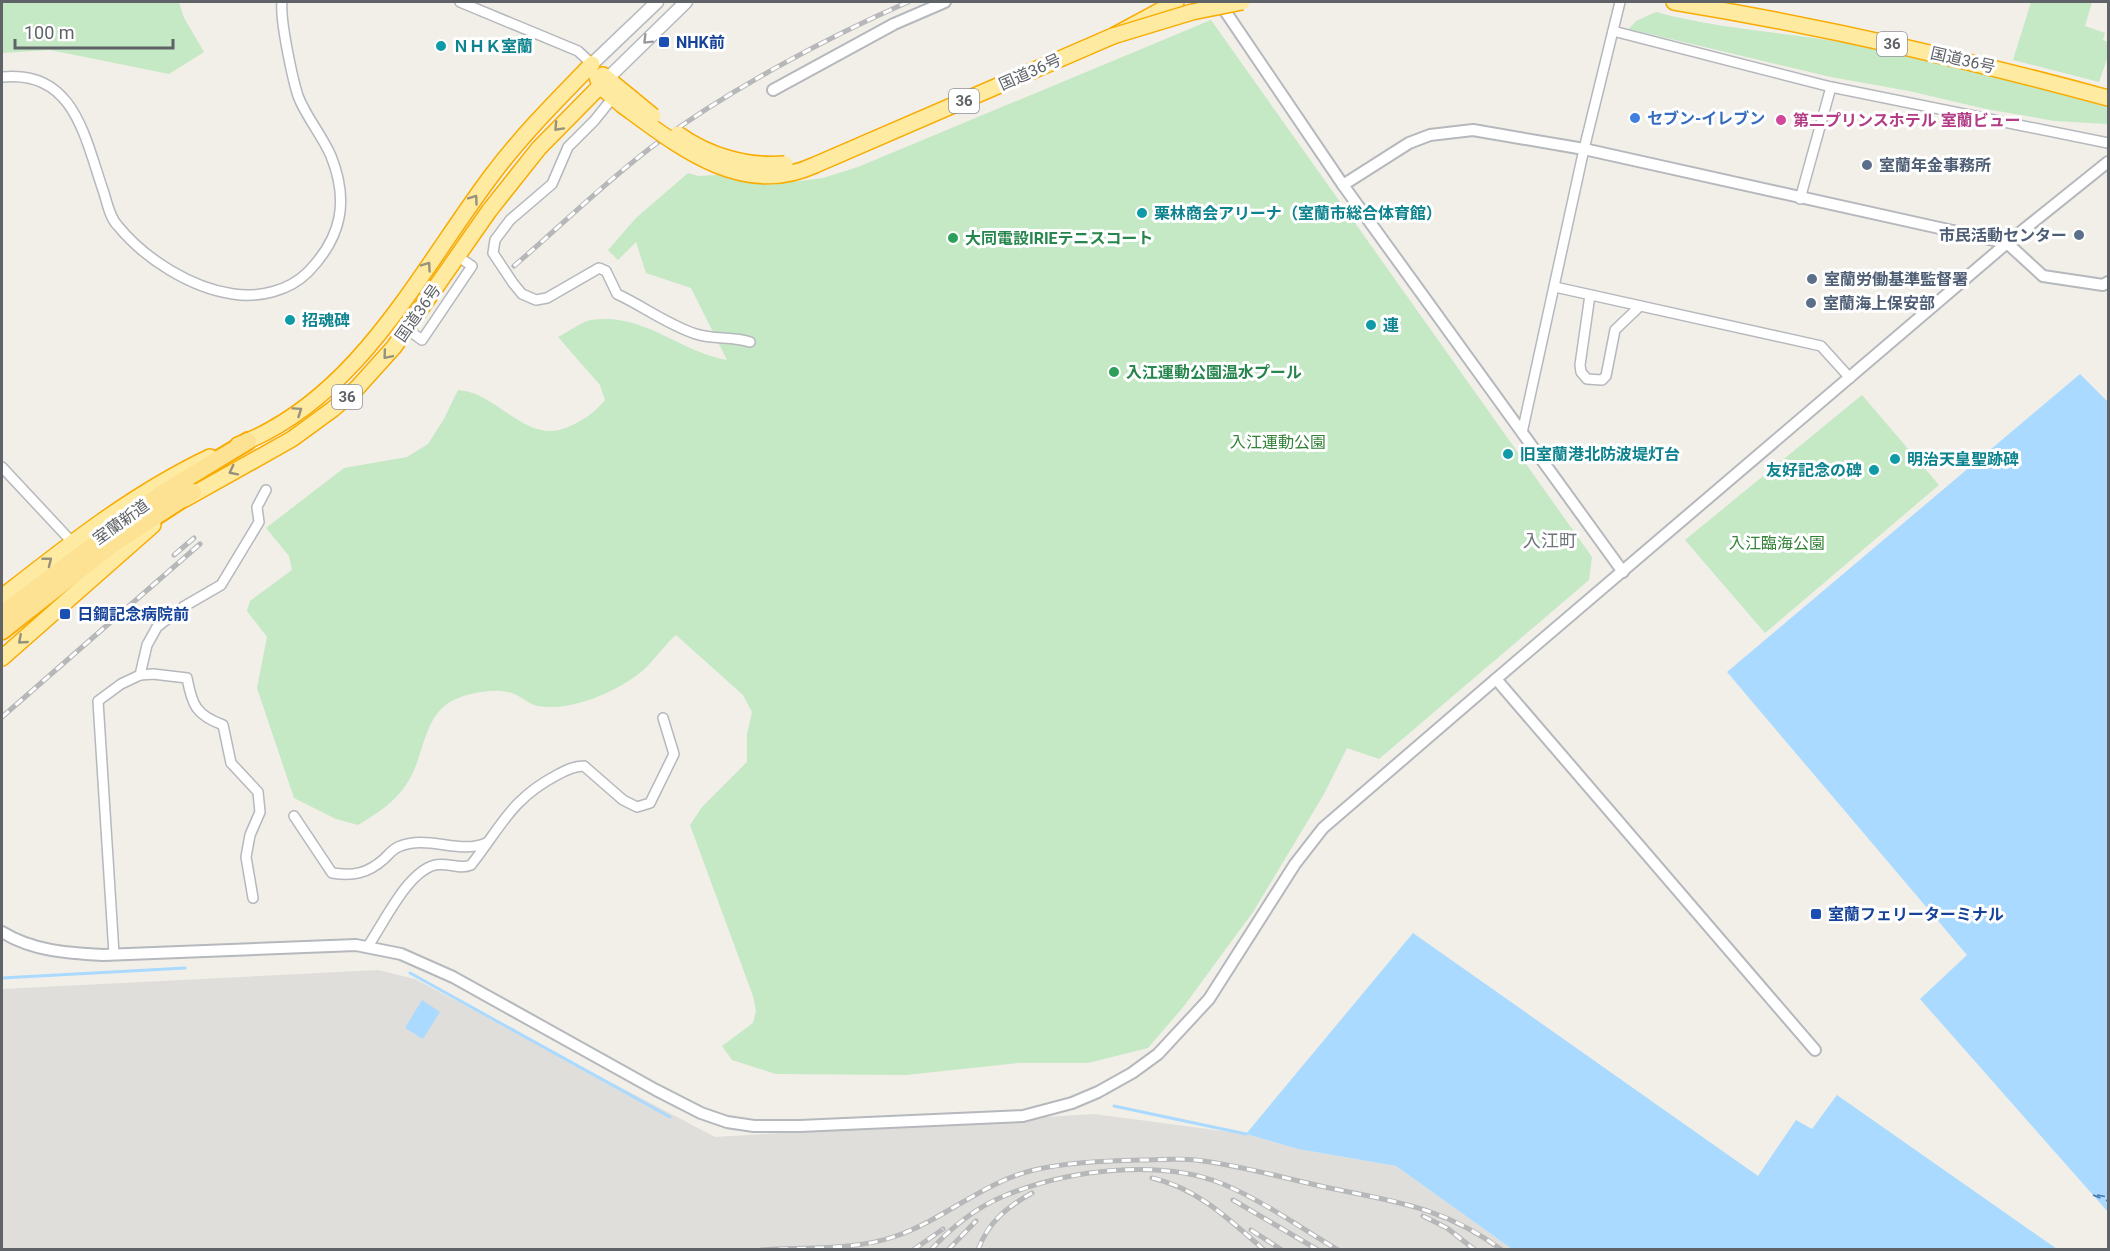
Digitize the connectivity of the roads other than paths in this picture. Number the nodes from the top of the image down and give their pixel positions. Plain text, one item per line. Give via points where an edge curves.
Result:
1 (282, 2) edge
2 (460, 2) edge
3 (657, 2) edge
4 (686, 2) edge
5 (945, 2) edge
6 (1176, 2) edge
7 (1219, 2) edge
8 (1242, 2) edge
9 (1620, 2) edge
10 (1674, 2) edge
11 (1613, 31) junction
12 (1113, 36) junction
13 (592, 64) junction
14 (2, 76) edge
15 (604, 82) junction
16 (1831, 87) junction
17 (773, 90) dead end
18 (621, 97) junction
19 (2109, 98) edge
20 (2109, 142) edge
21 (1584, 149) junction
22 (2109, 162) edge
23 (1343, 185) junction
24 (1800, 199) junction
25 (2007, 243) junction
26 (2109, 282) edge
27 (1555, 287) junction
28 (1590, 295) junction
29 (1640, 306) junction
30 (750, 342) dead end
31 (1850, 378) junction
32 (1522, 433) junction
33 (248, 441) junction
34 (2, 467) edge
35 (9, 478) junction
36 (2, 486) edge
37 (266, 490) dead end
38 (193, 492) junction
39 (109, 539) junction
40 (72, 542) junction
41 (1623, 572) junction
42 (2, 597) edge
43 (2, 614) edge
44 (2, 631) edge
45 (2, 658) edge
46 (141, 675) junction
47 (1496, 679) junction
48 (663, 718) dead end
49 (294, 816) dead end
50 (488, 842) junction
51 (253, 898) dead end
52 (2, 932) edge
53 (368, 946) junction
54 (114, 954) junction
55 (1815, 1050) dead end

1 - 14 street via 299,96 331,156 340,191 340,222 326,254 303,277 275,292 245,296 209,291 143,251 117,225 76,113 61,93 39,80
2 - 13 street via 578,51
3 - 13 main road
4 -> 15 main road
5 - 17 street via 894,24
6 - 12 highway, 国道36号 / 36, bridge
7 - 23 street
8 - 12 highway, 国道36号 / 36, bridge via 1192,12
9 - 11 street
10 - 19 highway, 国道36号 / 36 via 1767,17 1982,63
11 - 16 street
11 - 21 street
12 - 18 highway, 国道36号 / 36, bridge via 799,172 775,175 722,169 684,150
13 - 15 highway, 国道36号 / 36
33 -> 13 highway, 国道36号 / 36 via 301,410 354,364 494,172 530,127
15 - 18 highway, 国道36号 / 36
15 -> 38 highway, 国道36号 / 36 via 539,148 489,211 407,329 357,388 314,424
16 - 20 street
16 - 24 street
18 - 30 street via 568,147 552,184 510,220 495,240 496,262 522,294 536,300 599,268 606,272 617,294 680,329
21 - 23 street via 1473,130 1451,132 1409,142
21 - 24 street
21 - 27 street
22 - 25 street
23 - 32 street
24 - 25 street
25 - 26 street via 2043,276 2103,285
25 - 31 street
27 - 28 street
27 - 32 street
28 - 29 street
28 - 29 street via 1580,365 1587,379 1602,380 1606,376 1615,330
29 - 31 street via 1821,346
31 - 41 street
32 - 41 street
33 - 39 highway, 室蘭新道 / 36 via 161,494
33 - 40 highway, 国道36号 via 178,473
34 - 35 street
35 - 36 street
35 - 40 street
37 - 46 street via 257,507 259,522 221,585 157,627 147,645
38 - 39 highway, 室蘭新道 / 36
38 -> 45 highway, 国道36号
39 - 43 highway, 室蘭新道 / 36
39 - 44 highway, 室蘭新道 / 36
42 -> 40 highway, 国道36号
41 - 47 street
46 - 51 street via 187,678 190,697 206,718 223,725 231,763 258,792 260,812 246,856
46 - 54 street via 98,701 97,709
47 - 53 street via 1323,828 1295,864 1209,999 1173,1040 1119,1081 1045,1111 1006,1118 889,1123 754,1126 726,1122 656,1090 424,962
47 - 55 street
48 - 50 street via 674,754 650,803 637,807 623,800 591,771 576,766 541,783 515,804
49 - 50 street via 332,873 351,876 368,871 397,847 427,842 474,848
50 - 53 street via 471,866 444,864 424,868 409,882
52 - 54 street via 27,944 62,953
53 - 54 street

